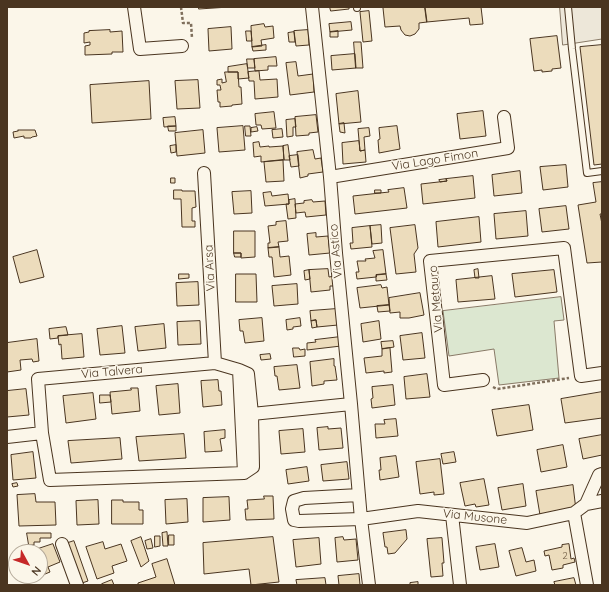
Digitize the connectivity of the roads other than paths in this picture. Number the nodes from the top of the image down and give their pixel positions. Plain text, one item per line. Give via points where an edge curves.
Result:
1 (134, 7) edge
2 (312, 7) edge
3 (568, 7) edge
4 (187, 46) road end
5 (504, 117) dead end
6 (602, 171) edge
7 (204, 173) dead end
8 (330, 177) junction
9 (215, 363) junction
10 (238, 370) junction
11 (602, 373) edge
12 (483, 380) road end
13 (351, 404) junction
14 (252, 414) junction
15 (42, 433) junction
16 (7, 437) edge
17 (244, 473) junction
18 (602, 474) edge
19 (359, 495) junction
20 (602, 501) edge
21 (586, 504) junction
22 (574, 514) junction
23 (452, 516) junction
24 (361, 519) junction
25 (62, 544) dead end
26 (77, 585) edge
27 (369, 585) edge
28 (460, 585) edge
29 (587, 585) edge

1 - 4 street via 140,49
2 - 8 street, Via Astico
3 - 6 lane via 587,173
5 - 8 street, Via Lago Fimon via 508,148
7 - 9 street, Via Arsa
8 - 13 street, Via Astico
9 - 10 street, Via Talvera
9 - 15 street, Via Talvera via 38,379
10 - 14 street via 248,374
10 - 17 street
11 - 12 street, Via Metauro via 581,376 564,248 430,261 444,385
13 - 14 street
13 - 19 street, Via Astico
14 - 17 street via 253,467
15 - 16 street
15 - 17 street, Via Talvera via 50,480
18 - 21 street, Via Musone
19 - 24 street, Via Astico
19 - 24 street via 304,498 294,501 292,509 294,520 299,521
20 - 21 street, Via Musone
21 - 22 street, Via Musone
22 - 23 street, Via Musone via 527,523
22 - 29 street
23 - 24 street, Via Musone via 418,511
23 - 28 street
24 - 27 street, Via Astico
25 - 26 street

